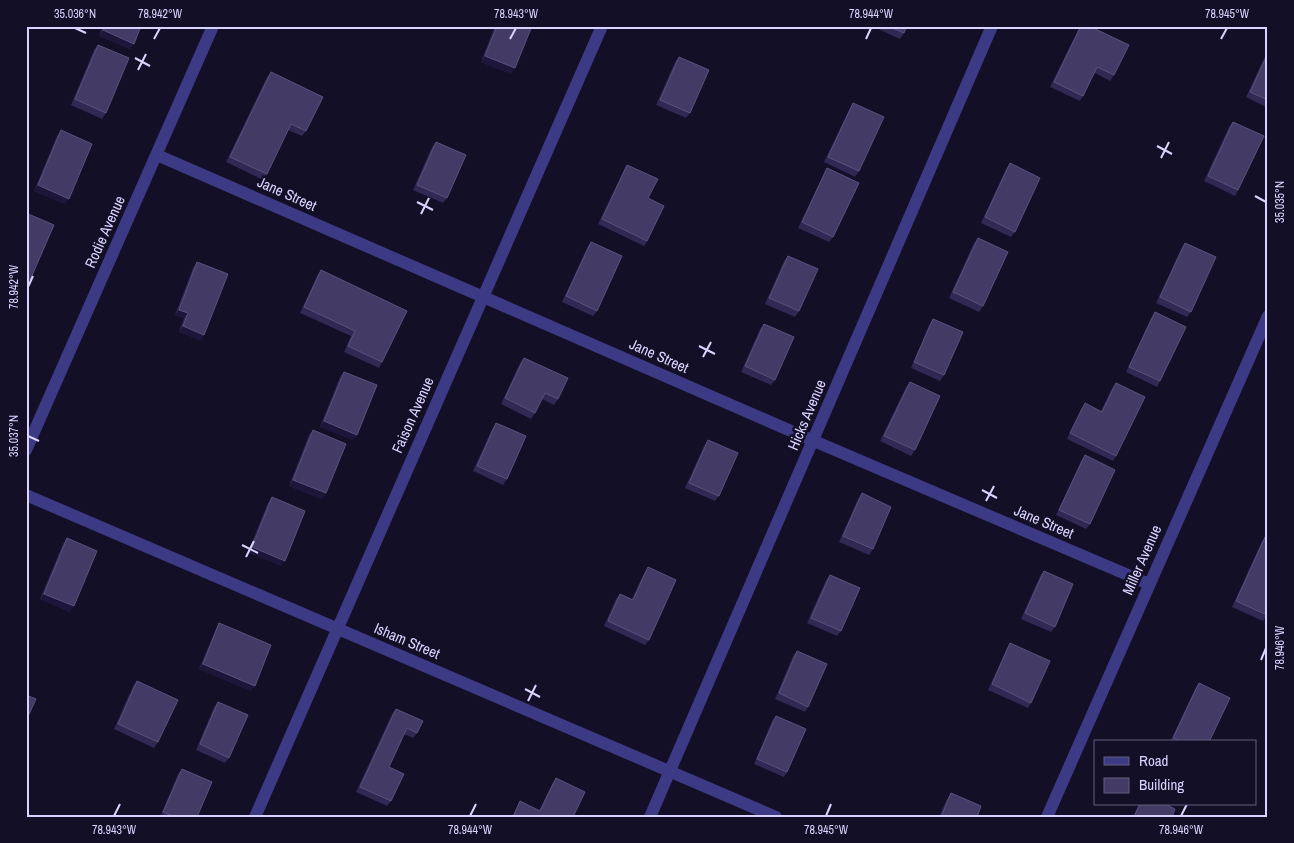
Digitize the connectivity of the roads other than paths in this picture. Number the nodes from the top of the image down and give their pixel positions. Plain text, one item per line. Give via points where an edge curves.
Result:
1 (213, 26) edge
2 (602, 26) edge
3 (992, 26) edge
4 (157, 155) junction
5 (483, 297) junction
6 (1268, 316) edge
7 (814, 441) junction
8 (26, 450) edge
9 (26, 495) edge
10 (1149, 584) junction
11 (337, 629) junction
12 (670, 771) junction
13 (255, 817) edge
14 (650, 817) edge
15 (776, 817) edge
16 (1047, 817) edge

1 - 4 street, Rodie Avenue
2 - 5 street, Faison Avenue
3 - 7 street, Hicks Avenue
4 - 5 street, Jane Street
4 - 8 street, Rodie Avenue
5 - 7 street, Jane Street
5 - 11 street, Faison Avenue
6 - 10 street, Miller Avenue
7 - 10 street, Jane Street
7 - 12 street, Hicks Avenue
9 - 11 street, Isham Street
10 - 16 street, Miller Avenue
11 - 12 street, Isham Street
11 - 13 street, Faison Avenue
12 - 14 street, Hicks Avenue
12 - 15 street, Isham Street

